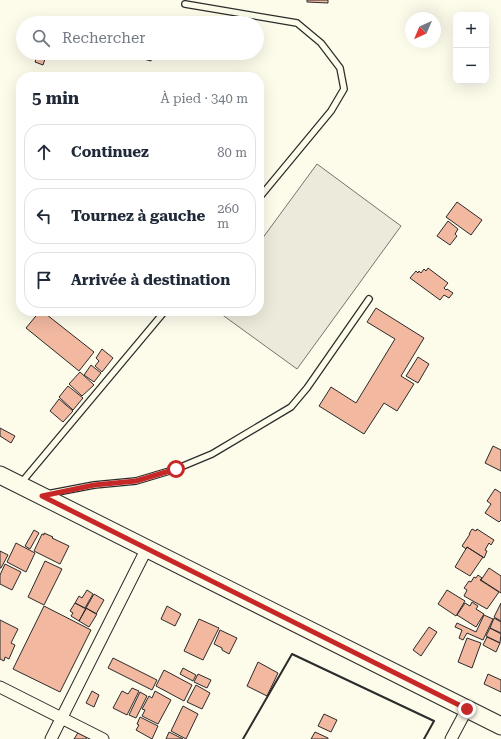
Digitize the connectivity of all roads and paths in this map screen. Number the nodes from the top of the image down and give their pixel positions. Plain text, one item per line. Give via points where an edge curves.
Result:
1 (185, 4) dead end
2 (256, 16) edge
3 (264, 17) edge
4 (264, 192) edge
5 (369, 299) dead end
6 (161, 316) edge
7 (0, 475) edge
8 (20, 485) junction
9 (42, 496) junction
10 (147, 548) junction
11 (0, 687) edge
12 (467, 709) junction
13 (62, 718) junction
14 (501, 726) edge
15 (51, 739) edge
16 (103, 739) edge
17 (451, 739) edge

1 - 2 lane
3 - 4 lane via 297,23 321,43 340,68 344,89 331,111
5 - 9 lane via 291,407 212,454 176,469 136,481 94,485
6 - 8 lane
7 - 8 main road
8 - 9 main road
9 - 10 main road
10 - 12 main road
10 - 13 street
11 - 13 street
12 - 14 main road
12 - 17 street
13 - 15 street
13 - 16 street

